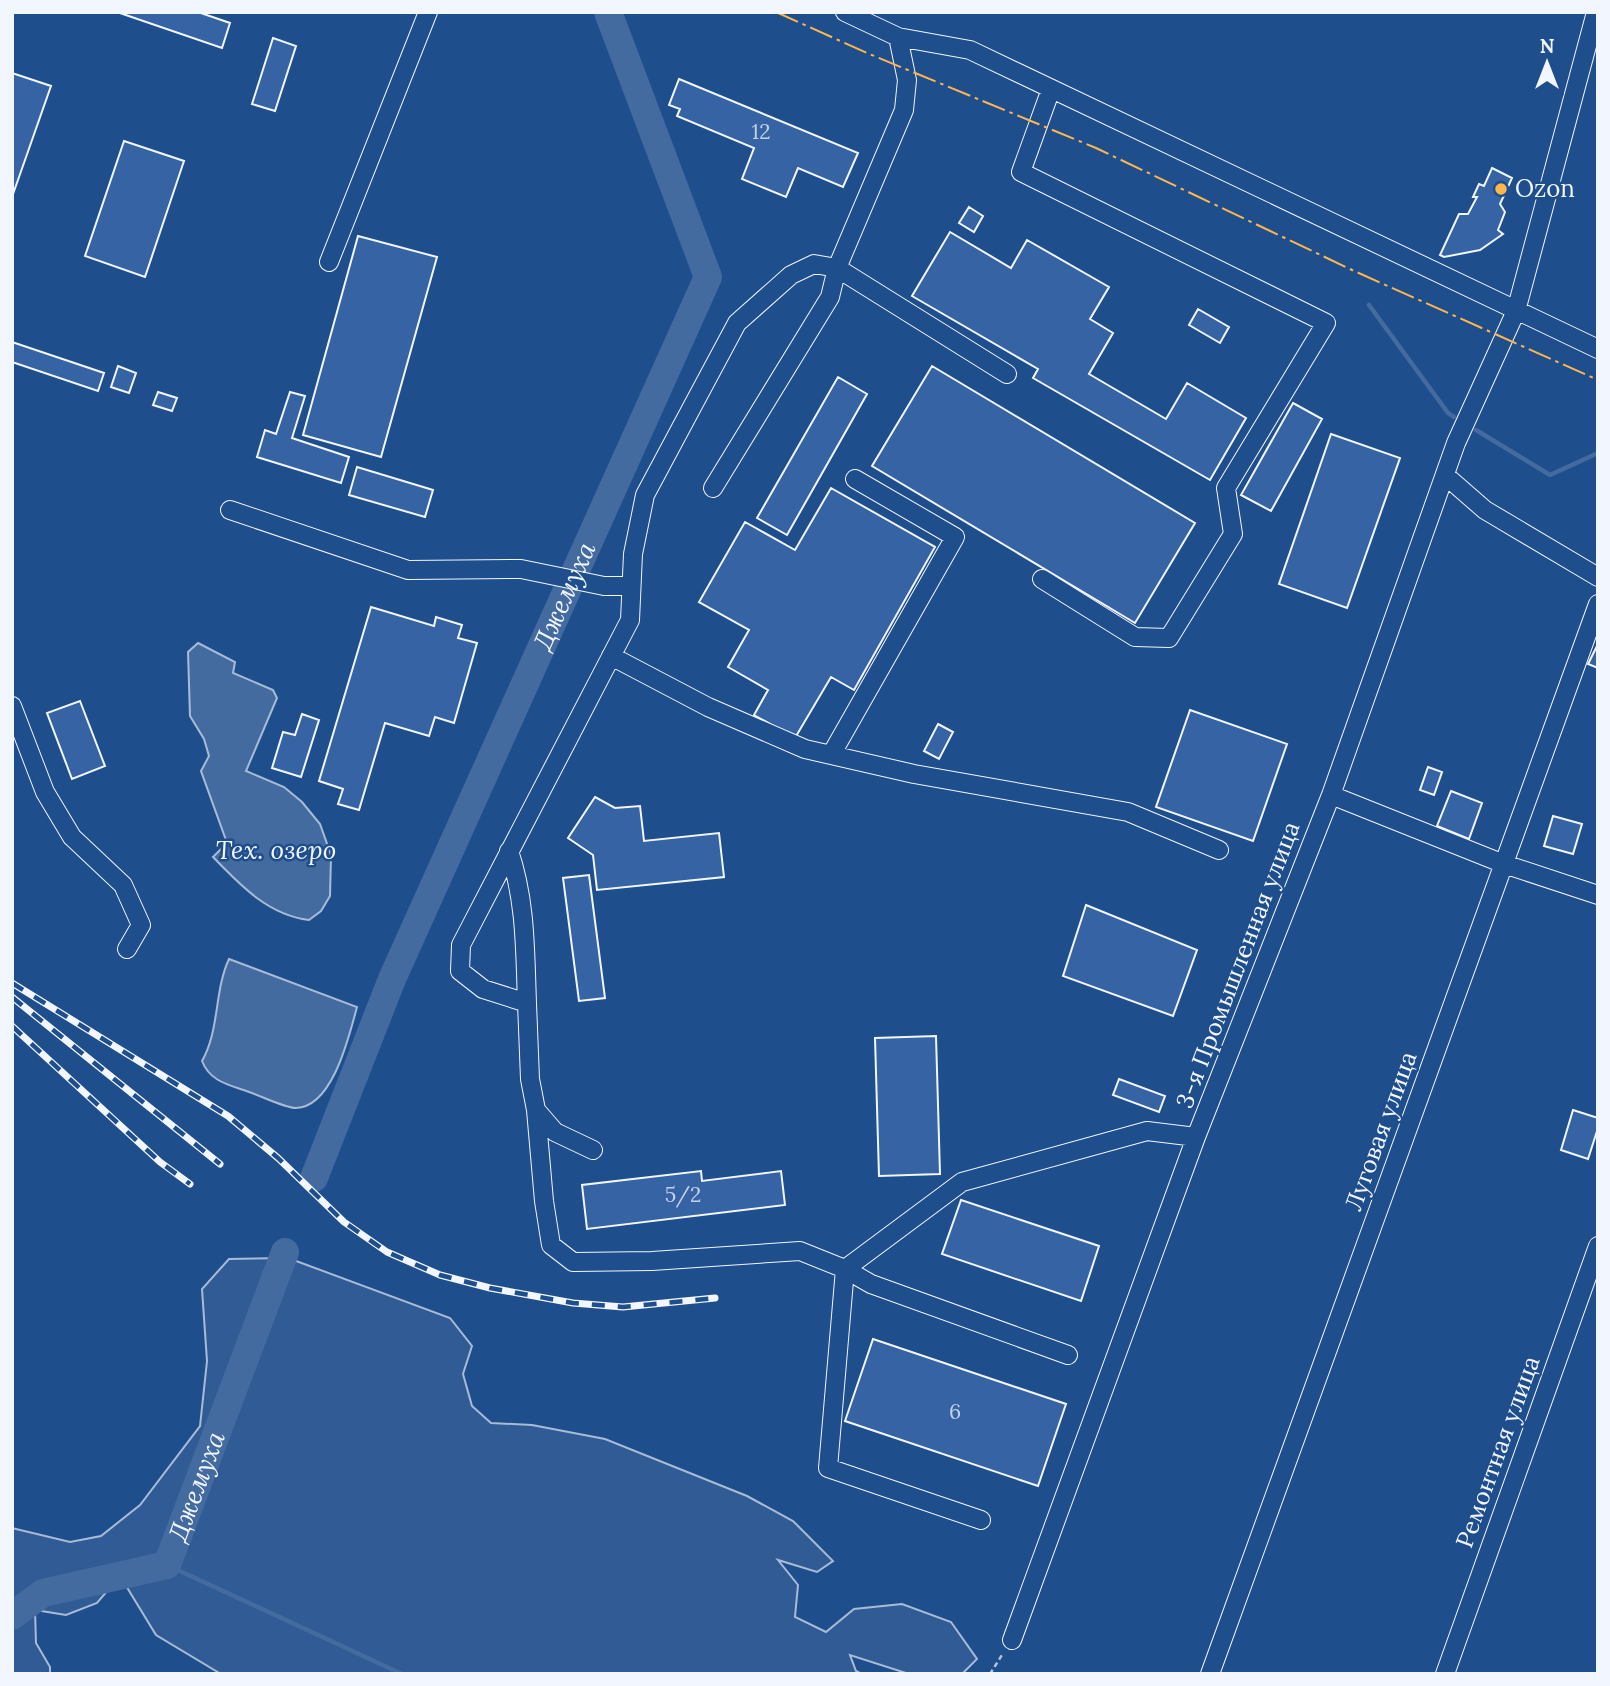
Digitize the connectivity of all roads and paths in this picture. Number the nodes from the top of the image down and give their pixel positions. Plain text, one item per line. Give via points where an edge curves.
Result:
1 (428, 12) edge
2 (845, 12) edge
3 (1596, 12) edge
4 (898, 37) junction
5 (1051, 89) junction
6 (329, 262) dead end
7 (837, 268) junction
8 (1516, 311) junction
9 (1598, 349) edge
10 (1007, 374) dead end
11 (1446, 476) junction
12 (855, 479) dead end
13 (713, 488) dead end
14 (230, 510) dead end
15 (1598, 577) edge
16 (1042, 579) dead end
17 (631, 586) junction
18 (1598, 604) edge
19 (611, 656) junction
20 (12, 706) edge
21 (831, 755) junction
22 (1331, 795) junction
23 (1219, 850) dead end
24 (509, 851) junction
25 (1504, 864) junction
26 (1598, 895) edge
27 (127, 949) dead end
28 (527, 1003) junction
29 (536, 1110) junction
30 (1196, 1138) junction
31 (593, 1150) dead end
32 (1598, 1247) edge
33 (845, 1269) junction
34 (1068, 1355) dead end
35 (981, 1520) dead end
36 (1012, 1640) joint
37 (990, 1674) edge
38 (1210, 1674) edge
39 (1445, 1674) edge

1 - 6 street
2 - 4 street
3 - 8 street, 3-я Промышленная улица
4 - 5 street via 970,50
4 - 7 street via 907,80 904,110
5 - 8 street
5 - 16 street via 1021,172 1326,323 1226,488 1233,534 1169,638 1135,637
7 - 10 street
7 - 13 street via 830,297
7 - 17 street via 814,264 791,275 737,323 645,495
8 - 9 street
8 - 11 street, 3-я Промышленная улица
11 - 15 street via 1485,510
11 - 22 street, 3-я Промышленная улица
12 - 21 street via 955,537
14 - 17 street via 408,570 521,569 604,586
17 - 19 street via 630,620
18 - 25 street, Луговая улица
19 - 21 street via 708,708 805,750
19 - 24 street
20 - 27 street via 45,792 72,837 123,885 141,925
21 - 23 street via 1128,812
22 - 25 street
22 - 30 street, 3-я Промышленная улица
24 - 28 street via 524,912
24 - 28 street via 461,944 460,971 483,989
25 - 26 street
25 - 38 street, Луговая улица
28 - 29 street
29 - 31 street via 555,1132
29 - 33 street via 551,1245 573,1262 800,1251
30 - 33 street via 1147,1131 962,1182
30 - 36 street, 3-я Промышленная улица
32 - 39 street, Ремонтная улица
33 - 34 street via 871,1284
33 - 35 street via 828,1468
36 - 37 path

